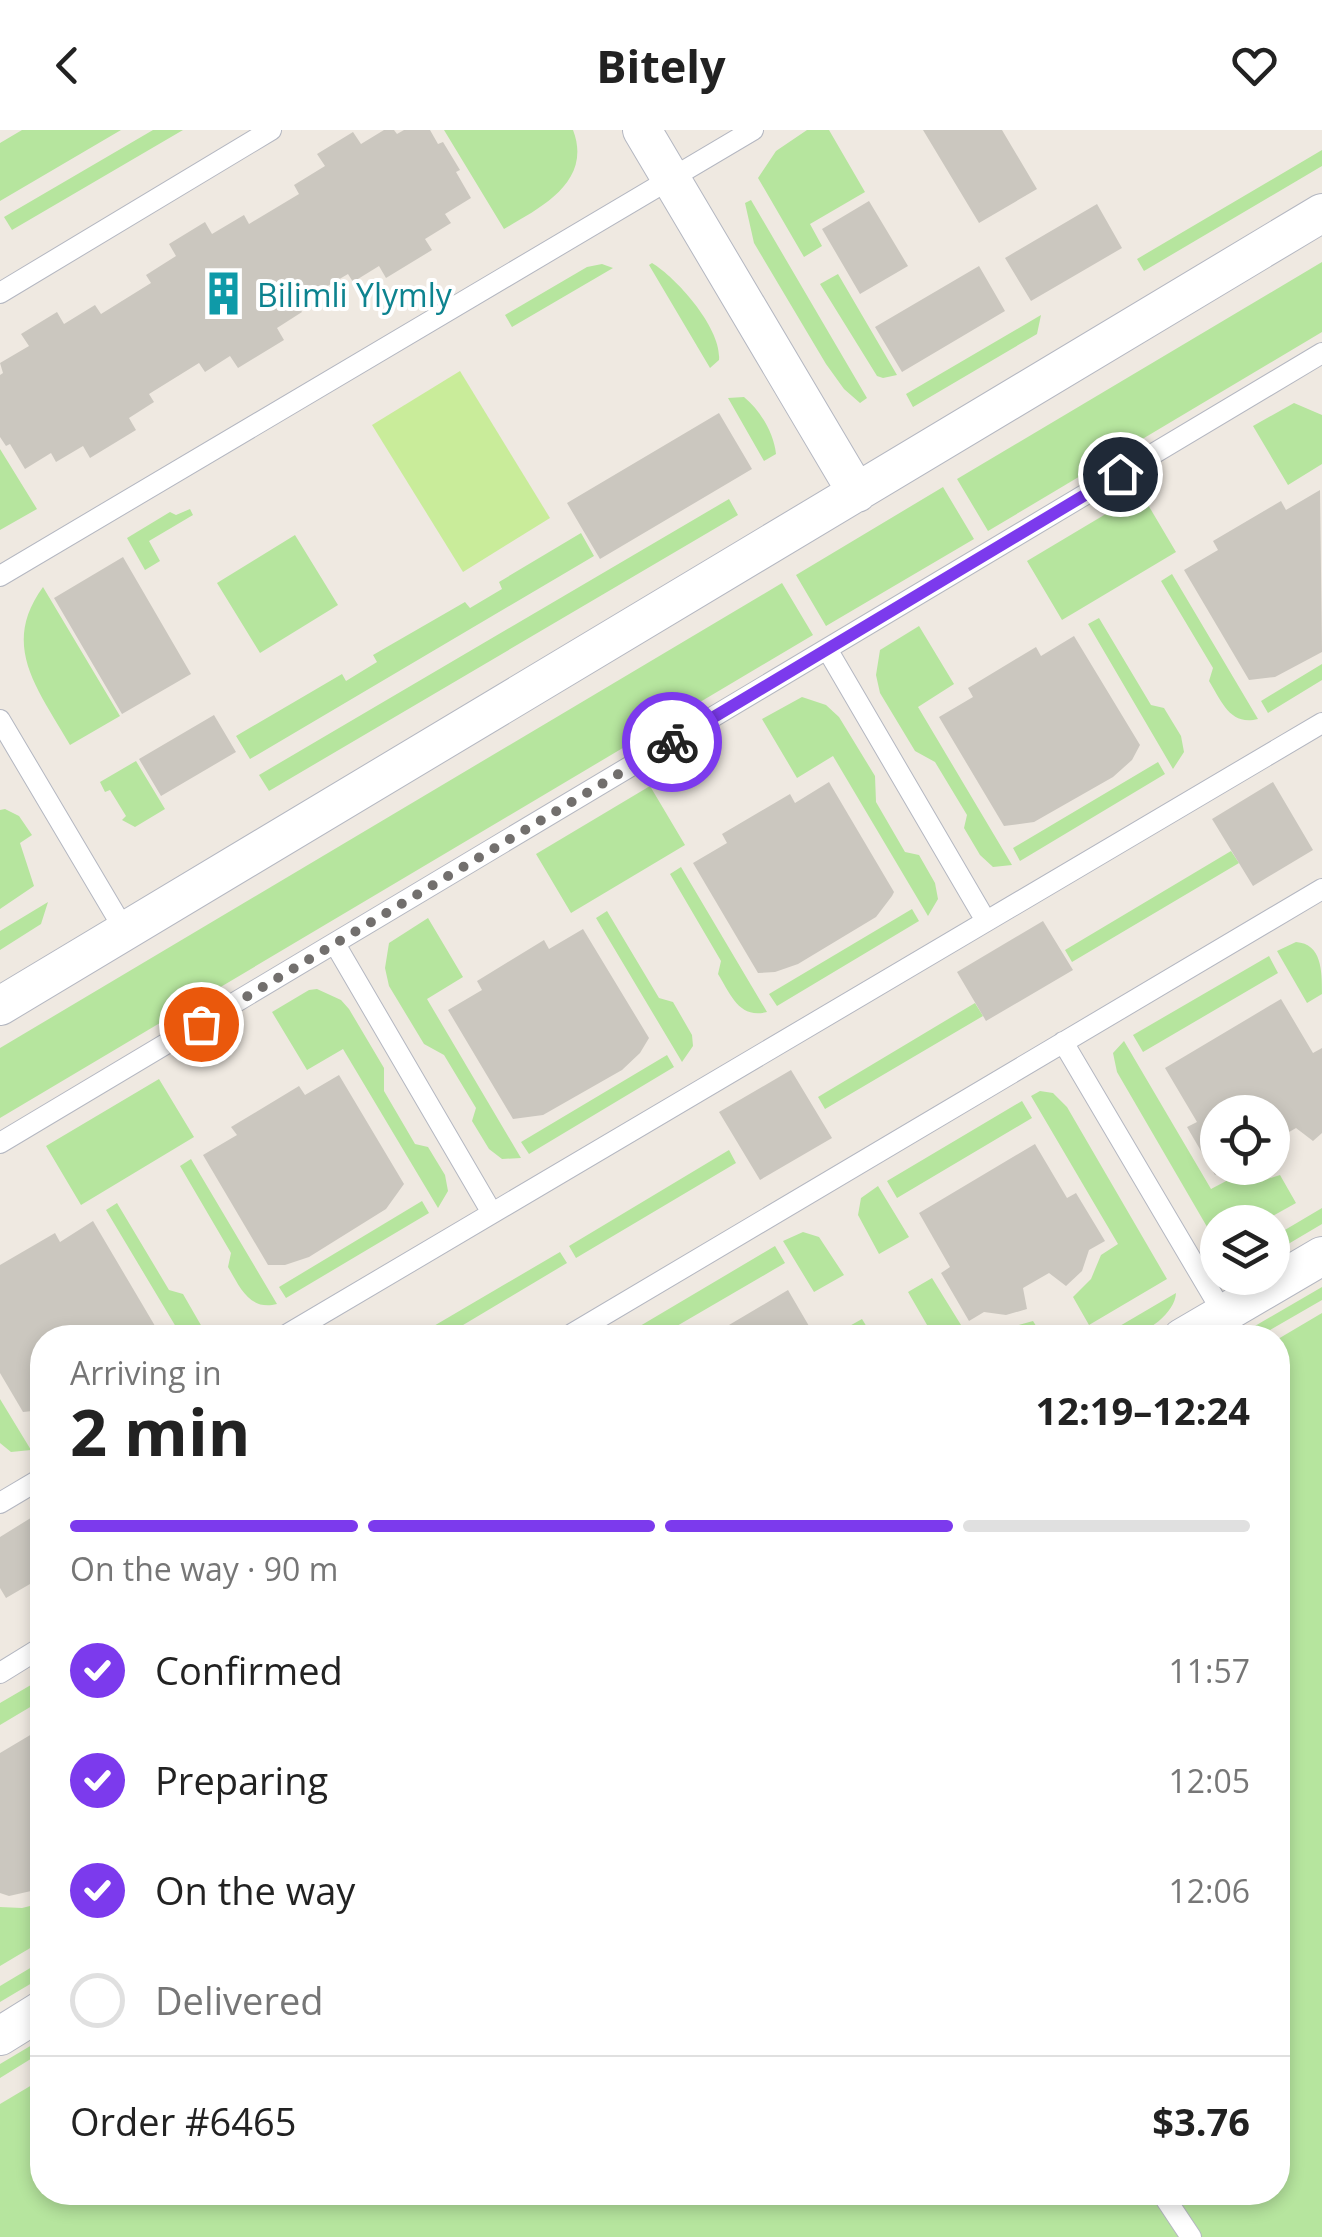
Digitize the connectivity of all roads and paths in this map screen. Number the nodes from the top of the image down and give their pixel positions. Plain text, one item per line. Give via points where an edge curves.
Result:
1 (271, 130) edge
2 (642, 130) edge
3 (752, 130) edge
4 (671, 178) junction
5 (1322, 213) edge
6 (0, 293) edge
7 (1319, 360) edge
8 (856, 493) junction
9 (0, 576) edge
10 (827, 649) junction
11 (0, 720) edge
12 (1322, 723) edge
13 (1322, 889) edge
14 (986, 921) junction
15 (125, 931) junction
16 (334, 944) junction
17 (0, 1006) edge
18 (1063, 1042) junction
19 (0, 1143) edge
20 (492, 1212) junction
21 (1322, 1256) edge
22 (1223, 1313) junction
23 (303, 1325) edge
24 (587, 1325) edge
25 (1203, 1325) edge
26 (30, 1484) edge
27 (1, 1500) edge
28 (30, 1654) edge
29 (0, 1672) edge
30 (30, 2017) edge
31 (0, 2036) edge
32 (1170, 2205) edge
33 (1191, 2237) edge

1 - 6 lane
2 - 4 street
3 - 4 lane
4 - 8 street
4 - 9 lane
5 - 8 street
7 - 10 lane
8 - 15 street
10 - 14 lane
10 - 16 lane
11 - 15 lane
12 - 14 lane
13 - 18 lane
14 - 20 lane
15 - 17 street
16 - 19 lane
16 - 20 lane
18 - 22 lane
18 - 24 lane
20 - 23 lane
21 - 22 street
22 - 25 street
26 - 27 lane
28 - 29 lane
30 - 31 street
32 - 33 lane

